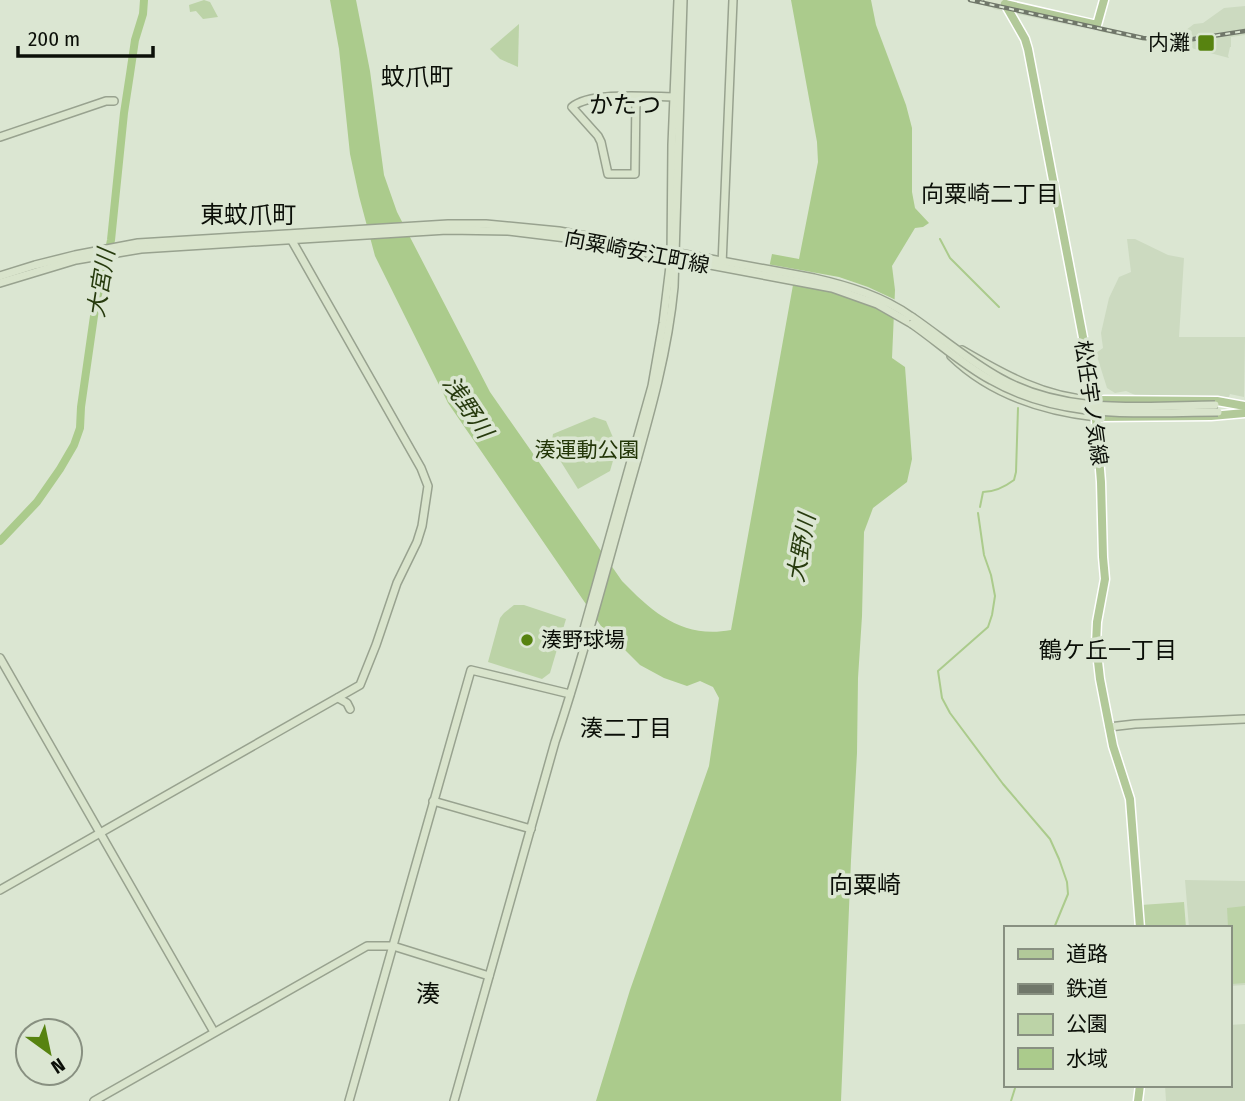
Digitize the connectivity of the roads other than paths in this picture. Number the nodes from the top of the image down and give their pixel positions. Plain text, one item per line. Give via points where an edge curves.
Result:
1 (680, 0) edge
2 (733, 0) edge
3 (988, 0) edge
4 (1104, 0) edge
5 (1005, 4) junction
6 (636, 97) junction
7 (676, 97) junction
8 (114, 101) dead end
9 (0, 137) edge
10 (296, 237) junction
11 (673, 255) junction
12 (75, 257) junction
13 (722, 264) junction
14 (0, 276) edge
15 (0, 283) edge
16 (936, 338) junction
17 (1094, 400) junction
18 (1244, 409) edge
19 (1096, 417) junction
20 (0, 658) edge
21 (568, 694) junction
22 (337, 698) junction
23 (350, 709) dead end
24 (1245, 719) edge
25 (1109, 727) junction
26 (433, 801) junction
27 (531, 828) junction
28 (100, 833) junction
29 (0, 890) edge
30 (1140, 926) edge
31 (393, 946) junction
32 (489, 976) junction
33 (214, 1032) junction
34 (94, 1101) edge
35 (349, 1101) edge
36 (454, 1101) edge

1 - 7 street
2 - 13 street
3 - 5 street
4 - 5 main road via 1097,25
5 - 17 main road, 松任宇ノ気線 via 1028,49
6 - 6 street via 596,97 572,107 598,136 608,174 635,174
6 - 7 street
7 - 11 street
8 - 9 street
10 - 11 street, 向粟崎安江町線 via 448,227 508,230
10 - 12 street, 向粟崎安江町線 via 118,249
10 - 22 street via 428,486 417,542 360,685
11 - 13 street, 向粟崎安江町線
11 - 21 street via 672,312 657,386
12 - 14 street, 向粟崎安江町線
12 - 15 street, 向粟崎安江町線
13 - 16 street, 向粟崎安江町線, bridge via 851,294
16 - 17 street, bridge via 1019,382
16 - 18 street, 向粟崎安江町線, bridge via 989,380 1046,404 1091,411
16 - 19 street, bridge via 976,377 1015,398
17 - 18 main road via 1217,401
17 - 19 main road, 松任宇ノ気線
18 - 19 main road via 1211,416
19 - 25 main road, 松任宇ノ気線 via 1105,579 1096,644
20 - 28 street
21 - 26 street via 471,670
21 - 27 street
22 - 23 street
22 - 28 street
24 - 25 street
25 - 30 main road, 松任宇ノ気線 via 1130,799
26 - 27 street
26 - 31 street
27 - 32 street
28 - 29 street
28 - 33 street
31 - 32 street
31 - 33 street via 367,946
31 - 35 street
32 - 36 street
33 - 34 street

